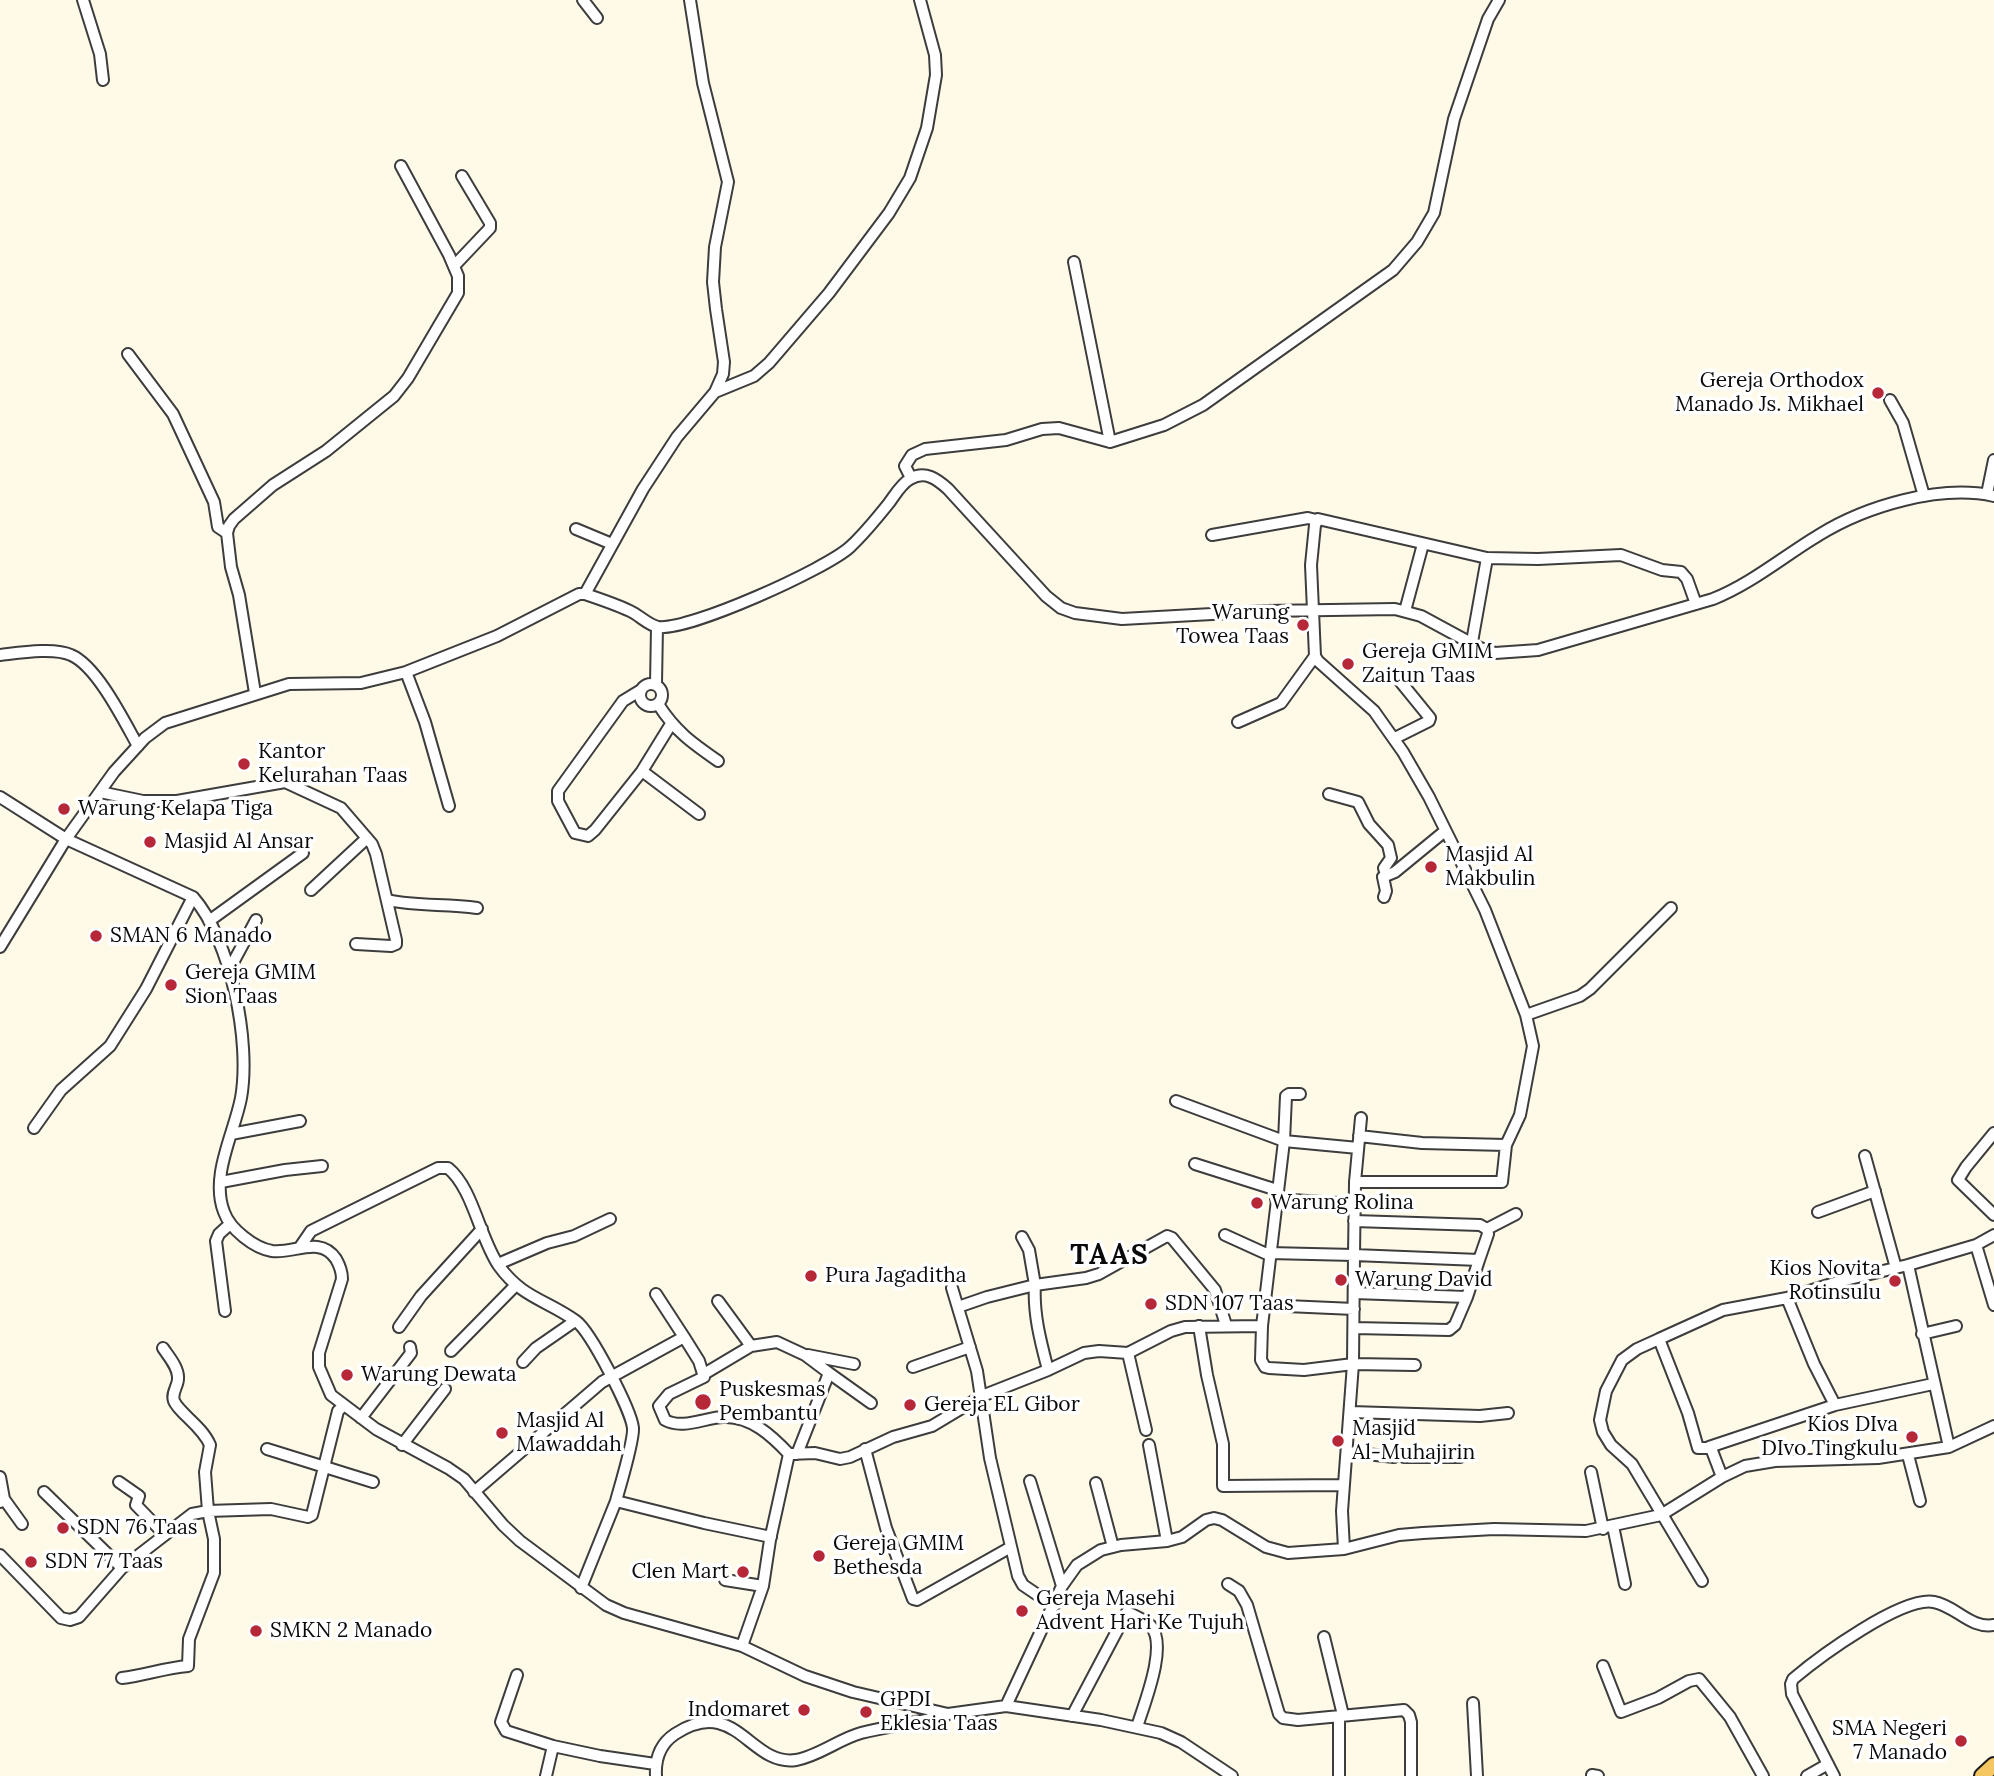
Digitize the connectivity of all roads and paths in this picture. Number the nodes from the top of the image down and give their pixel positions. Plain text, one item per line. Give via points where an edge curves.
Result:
1 (83, 0) edge
2 (583, 0) edge
3 (690, 0) edge
4 (920, 0) edge
5 (1499, 0) edge
6 (597, 18) dead end
7 (103, 80) dead end
8 (401, 166) dead end
9 (462, 176) dead end
10 (1074, 261) dead end
11 (454, 266) junction
12 (128, 354) dead end
13 (715, 392) junction
14 (1890, 400) dead end
15 (1110, 442) junction
16 (1994, 460) edge
17 (911, 478) junction
18 (1990, 495) edge
19 (1924, 496) junction
20 (1316, 520) junction
21 (576, 529) dead end
22 (227, 533) junction
23 (1212, 535) dead end
24 (612, 544) junction
25 (1423, 544) junction
26 (1487, 558) junction
27 (584, 594) junction
28 (1694, 598) junction
29 (1314, 610) junction
30 (1405, 611) junction
31 (657, 627) junction
32 (1472, 642) junction
33 (0, 655) edge
34 (1315, 656) junction
35 (407, 672) junction
36 (1395, 675) dead end
37 (656, 684) junction
38 (641, 690) junction
39 (255, 693) junction
40 (658, 704) junction
41 (1238, 722) dead end
42 (671, 724) junction
43 (1395, 738) junction
44 (138, 746) junction
45 (718, 761) dead end
46 (642, 771) junction
47 (100, 792) junction
48 (1329, 794) dead end
49 (0, 797) edge
50 (449, 806) dead end
51 (699, 814) dead end
52 (1446, 831) junction
53 (66, 839) junction
54 (372, 845) junction
55 (303, 853) dead end
56 (1386, 875) junction
57 (311, 890) dead end
58 (193, 897) junction
59 (1384, 897) dead end
60 (388, 900) junction
61 (477, 908) dead end
62 (1671, 908) dead end
63 (256, 920) dead end
64 (209, 921) junction
65 (356, 944) dead end
66 (0, 947) edge
67 (228, 972) junction
68 (1526, 1015) junction
69 (1300, 1094) dead end
70 (1176, 1101) dead end
71 (1361, 1118) dead end
72 (300, 1121) dead end
73 (34, 1128) dead end
74 (1994, 1133) edge
75 (231, 1134) junction
76 (1359, 1136) junction
77 (1284, 1141) junction
78 (1506, 1145) junction
79 (1358, 1148) junction
80 (1865, 1156) dead end
81 (1195, 1164) dead end
82 (322, 1166) dead end
83 (221, 1182) junction
84 (1355, 1182) junction
85 (1875, 1191) junction
86 (1276, 1195) junction
87 (1354, 1204) junction
88 (1818, 1212) dead end
89 (1516, 1214) dead end
90 (1994, 1214) edge
91 (610, 1219) dead end
92 (1354, 1221) junction
93 (230, 1224) junction
94 (482, 1229) junction
95 (1487, 1229) junction
96 (1225, 1235) dead end
97 (1994, 1235) edge
98 (1022, 1237) dead end
99 (1976, 1245) junction
100 (300, 1247) junction
101 (1269, 1254) junction
102 (1353, 1255) junction
103 (1479, 1260) junction
104 (498, 1264) junction
105 (1902, 1266) junction
106 (1035, 1285) junction
107 (514, 1286) junction
108 (952, 1288) dead end
109 (1354, 1293) junction
110 (656, 1294) dead end
111 (1467, 1297) junction
112 (1787, 1298) junction
113 (718, 1301) dead end
114 (1993, 1301) edge
115 (1264, 1305) junction
116 (958, 1307) junction
117 (1354, 1309) junction
118 (225, 1311) dead end
119 (575, 1321) junction
120 (1226, 1325) junction
121 (1199, 1326) junction
122 (1262, 1326) junction
123 (1956, 1326) dead end
124 (399, 1327) dead end
125 (1921, 1327) junction
126 (1354, 1328) junction
127 (684, 1336) junction
128 (1659, 1339) junction
129 (751, 1346) junction
130 (410, 1347) dead end
131 (970, 1347) junction
132 (163, 1348) dead end
133 (451, 1351) dead end
134 (1128, 1353) junction
135 (805, 1355) junction
136 (523, 1362) dead end
137 (854, 1364) dead end
138 (1353, 1364) junction
139 (1415, 1365) dead end
140 (913, 1367) dead end
141 (1048, 1370) junction
142 (829, 1373) junction
143 (704, 1374) junction
144 (611, 1378) junction
145 (1933, 1384) junction
146 (445, 1389) dead end
147 (982, 1396) junction
148 (871, 1403) dead end
149 (1835, 1405) junction
150 (343, 1406) junction
151 (1351, 1412) junction
152 (1508, 1413) dead end
153 (361, 1418) junction
154 (1994, 1426) edge
155 (1146, 1430) dead end
156 (402, 1445) junction
157 (1149, 1445) dead end
158 (1709, 1447) junction
159 (1949, 1447) junction
160 (267, 1449) dead end
161 (865, 1449) junction
162 (793, 1454) junction
163 (1908, 1455) junction
164 (1347, 1457) junction
165 (1460, 1457) dead end
166 (324, 1465) junction
167 (1591, 1472) dead end
168 (0, 1477) edge
169 (1721, 1477) junction
170 (1030, 1481) dead end
171 (120, 1482) dead end
172 (373, 1482) dead end
173 (1096, 1483) dead end
174 (1344, 1485) junction
175 (44, 1492) dead end
176 (474, 1492) junction
177 (2, 1500) edge
178 (1920, 1501) dead end
179 (615, 1505) junction
180 (208, 1511) junction
181 (1661, 1515) junction
182 (22, 1524) dead end
183 (1608, 1527) junction
184 (165, 1535) junction
185 (770, 1540) junction
186 (1167, 1541) junction
187 (1011, 1547) junction
188 (1113, 1547) junction
189 (1344, 1549) junction
190 (0, 1555) edge
191 (122, 1568) junction
192 (726, 1580) dead end
193 (1702, 1581) dead end
194 (1228, 1584) dead end
195 (1625, 1584) dead end
196 (763, 1586) junction
197 (1062, 1586) junction
198 (581, 1588) junction
199 (1054, 1606) junction
200 (1994, 1625) edge
201 (1324, 1637) dead end
202 (742, 1646) junction
203 (1603, 1666) dead end
204 (517, 1675) dead end
205 (122, 1678) dead end
206 (1473, 1703) dead end
207 (1006, 1706) junction
208 (948, 1714) junction
209 (1072, 1716) junction
210 (1341, 1716) junction
211 (1137, 1727) junction
212 (553, 1746) junction
213 (1828, 1764) junction
214 (1994, 1765) edge
215 (655, 1770) edge
216 (545, 1776) edge
217 (1232, 1776) edge
218 (1339, 1776) edge
219 (1411, 1776) edge
220 (1477, 1776) edge
221 (1763, 1776) edge
222 (1807, 1776) edge
223 (1834, 1776) edge
224 (1982, 1776) edge

1 - 7 street
2 - 6 street
3 - 13 street via 701,72 727,182 715,247 713,282 724,359
4 - 13 street via 936,75 927,128 910,178 829,293 769,363 754,376
5 - 15 street via 1488,19 1454,119 1434,213 1418,242 1394,270 1203,405 1164,425
8 - 11 street
9 - 11 street via 490,223
10 - 15 street
11 - 22 street via 458,293 394,396 326,451 273,485 234,519
12 - 22 street via 173,414 214,502 218,527
13 - 24 street via 677,437
14 - 19 street via 1903,423
15 - 17 street via 1059,428 1006,440 943,445 912,455 905,466
16 - 18 street
17 - 29 street via 923,474 940,482 1032,583 1061,608 1075,613 1122,619
17 - 31 street via 840,555 702,618
18 - 19 street via 1952,491
19 - 28 street via 1845,522 1732,591
20 - 23 street
20 - 25 street
20 - 29 street via 1311,565
21 - 24 street
22 - 39 street
24 - 27 street
25 - 26 street
25 - 30 street
26 - 28 street via 1621,555 1662,570 1679,570
26 - 32 street
27 - 31 street
27 - 35 street
28 - 32 street via 1538,650 1495,653
29 - 30 street
29 - 34 street
30 - 32 street
31 - 37 street
33 - 44 street via 70,654 100,684
34 - 41 street via 1281,704
34 - 43 street via 1374,710
35 - 39 street via 361,682 289,684
35 - 50 street
36 - 43 street via 1430,719
37 - 38 street
37 - 40 street via 663,694
38 - 40 street via 642,701
38 - 46 street via 623,701 558,791 558,801 575,833 588,836 595,830
39 - 44 street via 165,723
40 - 42 street
42 - 45 street
42 - 46 street
43 - 52 street
44 - 47 street
46 - 51 street
47 - 53 street
47 - 54 street via 143,801 177,801 285,782 341,808
48 - 56 street via 1360,804 1369,824 1390,849
49 - 53 street
52 - 56 street
52 - 68 street via 1485,909
53 - 58 street
53 - 66 street
54 - 57 street
54 - 60 street
55 - 64 street
56 - 59 street via 1382,880
58 - 64 street
58 - 73 street via 116,1037 61,1090
60 - 61 street
60 - 65 street via 396,944
62 - 68 street via 1590,989
63 - 67 street
64 - 67 street
67 - 75 street via 245,1062
68 - 78 street via 1533,1039 1531,1055 1520,1115
69 - 77 street via 1286,1096
70 - 77 street
71 - 76 street
72 - 75 street
74 - 90 street via 1958,1180
75 - 83 street
76 - 78 street
76 - 79 street
77 - 79 street
77 - 86 street
78 - 84 street via 1503,1178 1497,1184
79 - 84 street
80 - 85 street
81 - 86 street
82 - 83 street
83 - 93 street via 222,1209
84 - 87 street
85 - 88 street
85 - 105 street
86 - 87 street
86 - 101 street
87 - 92 street
89 - 95 street
91 - 104 street
92 - 95 street via 1480,1224
92 - 102 street
93 - 100 street via 272,1251
93 - 118 street via 216,1241
94 - 100 street via 454,1173 439,1168 311,1231
94 - 104 street
94 - 124 street
95 - 103 street
96 - 101 street
97 - 99 street
98 - 106 street
99 - 105 street
99 - 114 street
100 - 150 street via 332,1253 342,1271 319,1367 331,1395
101 - 102 street
101 - 115 street
102 - 103 street
102 - 109 street
103 - 111 street
104 - 107 street
105 - 112 street
105 - 125 street
106 - 116 street
106 - 120 street via 1099,1274 1167,1236 1215,1290
106 - 141 street via 1038,1329
107 - 119 street
107 - 133 street
108 - 116 street
109 - 111 street
109 - 117 street
110 - 127 street
111 - 126 street via 1449,1330
112 - 128 street via 1723,1310
112 - 149 street
113 - 129 street
115 - 117 street
115 - 122 street
116 - 131 street
117 - 126 street
119 - 136 street
119 - 144 street via 587,1333
120 - 121 street
120 - 122 street
121 - 134 street via 1171,1331
121 - 174 street via 1220,1429 1223,1486
122 - 138 street via 1265,1367 1297,1370
123 - 125 street
125 - 145 street
126 - 138 street
127 - 143 street
127 - 144 street
128 - 158 street via 1698,1448
128 - 181 street via 1628,1355 1614,1372 1600,1420 1603,1432 1632,1464
129 - 135 street via 777,1342
129 - 143 street
130 - 153 street via 411,1353
131 - 140 street
131 - 147 street
132 - 180 street via 178,1374 175,1402 210,1445 205,1472
134 - 141 street via 1090,1351
134 - 155 street
135 - 137 street
135 - 142 street
138 - 139 street
138 - 151 street
141 - 147 street
142 - 148 street
142 - 162 street
143 - 162 street via 660,1402 665,1420 741,1419 760,1427
144 - 176 street
144 - 179 street via 633,1427
145 - 149 street
145 - 159 street
146 - 156 street
147 - 161 street via 932,1426
147 - 187 street via 990,1458
149 - 158 street
150 - 153 street
150 - 166 street
151 - 152 street
151 - 164 street
153 - 156 street
154 - 159 street
156 - 176 street via 448,1468
157 - 186 street
158 - 169 street
159 - 163 street
160 - 166 street
161 - 162 street via 840,1459
161 - 187 street via 886,1528 915,1600
162 - 185 street
163 - 169 street via 1775,1461 1745,1466
163 - 178 street
164 - 165 street
164 - 174 street
166 - 172 street
166 - 180 street via 308,1517 271,1509
167 - 183 street
168 - 177 street
169 - 181 street
170 - 197 street
171 - 184 street via 136,1492 136,1505
173 - 188 street
174 - 189 street
175 - 191 street
176 - 198 street via 511,1533
177 - 182 street
179 - 185 street
179 - 198 street
180 - 184 street via 191,1514
180 - 205 street via 214,1573 189,1639 188,1666
181 - 183 street
181 - 193 street
183 - 189 street via 1562,1532 1423,1533
183 - 195 street
184 - 191 street
185 - 196 street
186 - 188 street
186 - 189 street via 1214,1518 1275,1551
187 - 199 street via 1023,1585
188 - 197 street via 1077,1565
190 - 191 street via 49,1607 70,1620 90,1607
192 - 196 street
194 - 210 street via 1247,1605 1279,1714 1288,1720
196 - 202 street
197 - 199 street
198 - 202 street via 624,1613
199 - 207 street
200 - 213 street via 1974,1623 1933,1602 1919,1602 1870,1625 1797,1676 1791,1684 1792,1694
201 - 210 street
202 - 208 street via 830,1686
203 - 221 street via 1621,1712 1699,1679 1730,1717
204 - 212 street via 502,1727
206 - 220 street
207 - 208 street
207 - 209 street
208 - 215 street via 862,1733 797,1760 772,1755 728,1726 712,1721 693,1724 667,1740
209 - 211 street
209 - 211 street via 1127,1612 1151,1627 1157,1638 1154,1672
210 - 218 street
210 - 219 street via 1404,1710 1411,1722
211 - 217 street via 1181,1742
212 - 215 street
212 - 216 street
213 - 222 street
213 - 223 street
214 - 224 main road

